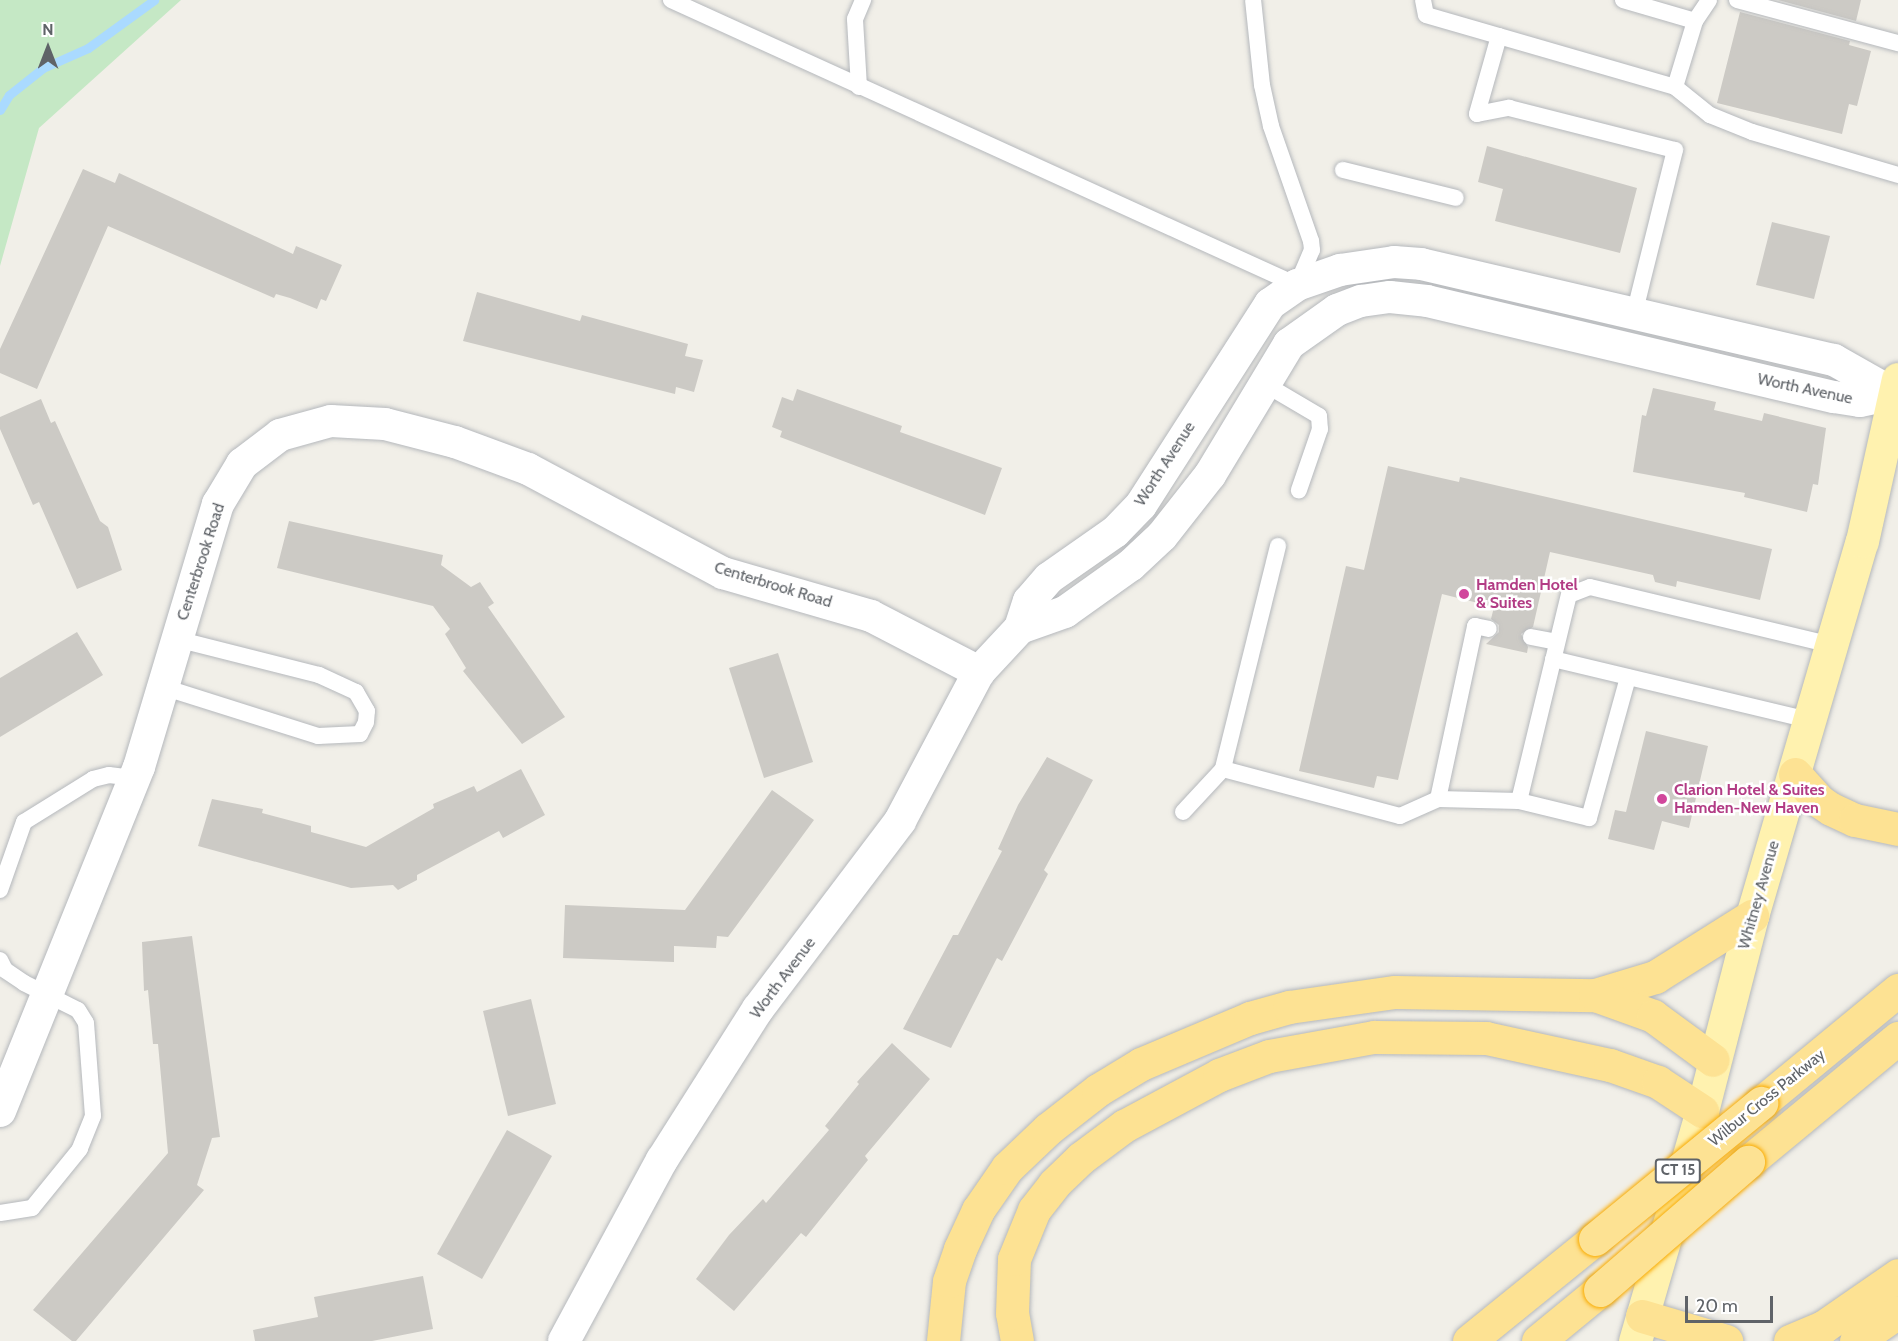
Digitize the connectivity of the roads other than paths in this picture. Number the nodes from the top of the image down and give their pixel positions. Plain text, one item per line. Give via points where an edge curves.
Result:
1 (671, 0) edge
2 (863, 0) edge
3 (1254, 0) edge
4 (1423, 0) edge
5 (1623, 0) edge
6 (1709, 0) edge
7 (1737, 0) edge
8 (1695, 21) junction
9 (1499, 36) junction
10 (1898, 43) edge
11 (859, 87) junction
12 (1675, 87) junction
13 (1343, 170) dead end
14 (1898, 175) edge
15 (1456, 198) dead end
16 (1461, 273) junction
17 (1297, 285) junction
18 (1452, 307) junction
19 (1634, 314) junction
20 (1322, 320) junction
21 (1728, 335) junction
22 (1720, 370) junction
23 (1263, 383) junction
24 (1896, 386) edge
25 (1890, 449) edge
26 (1299, 490) dead end
27 (1278, 546) dead end
28 (1020, 628) junction
29 (1489, 629) dead end
30 (1531, 637) dead end
31 (177, 639) junction
32 (1557, 642) junction
33 (1832, 645) junction
34 (1552, 659) junction
35 (979, 672) junction
36 (1628, 676) junction
37 (163, 687) junction
38 (1810, 720) junction
39 (1223, 769) junction
40 (1795, 774) junction
41 (135, 778) junction
42 (1438, 799) junction
43 (1519, 801) junction
44 (1183, 812) dead end
45 (1898, 829) edge
46 (0, 890) edge
47 (1752, 916) junction
48 (0, 960) edge
49 (1898, 990) edge
50 (46, 993) junction
51 (1595, 995) junction
52 (1898, 1038) edge
53 (1713, 1060) junction
54 (0, 1111) edge
55 (1702, 1111) junction
56 (0, 1213) edge
57 (1898, 1275) edge
58 (1898, 1312) edge
59 (1639, 1329) edge
60 (564, 1341) edge
61 (943, 1341) edge
62 (1017, 1341) edge
63 (1469, 1341) edge
64 (1538, 1341) edge
65 (1726, 1341) edge
66 (1790, 1341) edge
67 (1856, 1341) edge

1 - 11 lane
2 - 11 lane via 855,19
3 - 17 lane via 1262,85 1271,126 1311,241 1312,250
4 - 9 lane via 1426,15
5 - 8 lane
6 - 8 lane
7 - 10 lane
8 - 12 lane
9 - 12 lane
9 - 19 lane via 1477,114 1509,108 1675,150
11 - 17 lane
12 - 14 lane via 1710,115 1752,132
13 - 15 lane
16 - 17 street, Worth Avenue via 1394,262 1340,270
16 - 18 street
16 - 19 street, Worth Avenue
17 - 20 street
17 - 28 street, Worth Avenue via 1270,304 1252,328 1141,504 1115,532 1049,578 1029,601
18 - 20 street, Worth Avenue via 1390,297 1361,302
18 - 22 street, Worth Avenue
19 - 21 street, Worth Avenue
20 - 23 street, Worth Avenue via 1289,344
21 - 22 street
21 - 24 street, Worth Avenue via 1834,360
22 - 24 street, Worth Avenue via 1852,400
23 - 26 lane via 1319,416 1320,429
23 - 28 street, Worth Avenue via 1210,475 1162,536 1131,565 1065,612
24 - 25 main road, Whitney Avenue
25 - 33 main road, Whitney Avenue
27 - 39 lane
28 - 35 street, Worth Avenue
29 - 42 lane via 1474,626
30 - 32 lane
31 - 35 street, Centerbrook Road via 218,504 242,464 280,435 331,421 385,424 455,442 528,469 723,573 871,616
31 - 37 street, Centerbrook Road
31 - 37 lane via 319,675 356,692 367,711 366,722 360,734 318,736
32 - 33 lane via 1569,595 1590,587
32 - 34 lane
33 - 38 main road, Whitney Avenue
34 - 36 lane
34 - 43 lane
35 - 60 street, Worth Avenue via 900,821 758,1009 662,1161
36 - 38 lane
36 - 43 lane via 1589,818
37 - 41 street, Centerbrook Road
38 - 40 main road, Whitney Avenue
39 - 42 lane via 1400,816
39 - 44 lane
40 - 45 highway via 1831,809 1855,820
40 - 47 main road, Whitney Avenue
41 - 46 lane via 109,775 93,779 24,822
41 - 50 street, Centerbrook Road
42 - 43 lane
47 - 51 highway via 1655,977
47 - 53 main road, Whitney Avenue
48 - 50 lane via 5,970
49 - 63 highway, Wilbur Cross Parkway / CT 15, bridge
50 - 54 street, Centerbrook Road
50 - 56 lane via 78,1010 86,1023 93,1116 80,1149 32,1208
51 - 53 highway via 1653,1016
51 - 61 highway via 1357,995 1250,1018 1141,1064 1048,1129 1007,1168 978,1210 960,1249 949,1281
52 - 64 highway, CT 15, bridge
53 - 55 main road, Whitney Avenue
55 - 59 main road, Whitney Avenue
55 - 62 highway via 1658,1082 1639,1075 1486,1038 1374,1037 1269,1056 1219,1075 1134,1120 1081,1158 1054,1184 1034,1210 1014,1259 1012,1313
57 - 66 highway via 1824,1327
58 - 67 highway
59 - 65 highway

